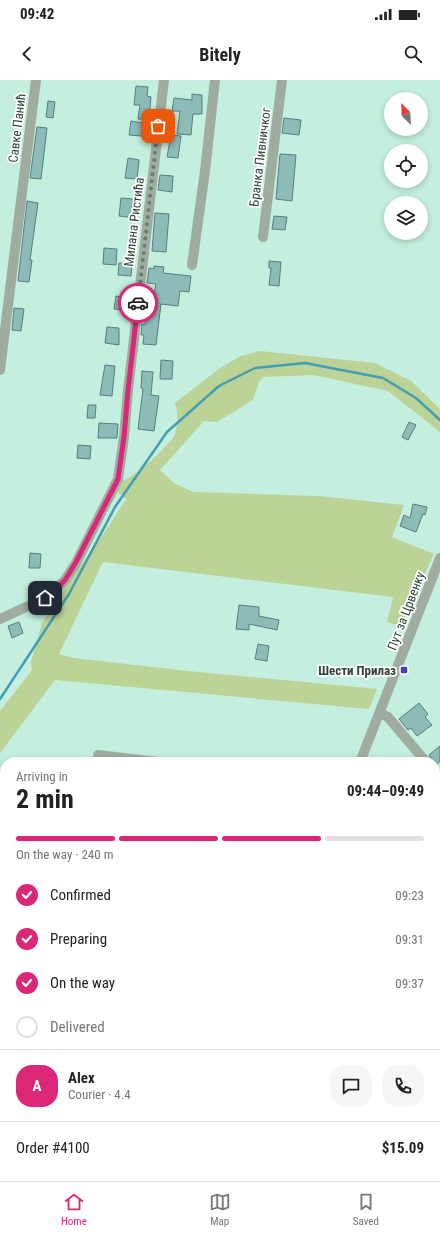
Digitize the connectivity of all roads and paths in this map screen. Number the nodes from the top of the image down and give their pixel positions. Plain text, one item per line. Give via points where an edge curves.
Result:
1 (36, 80) edge
2 (164, 80) edge
3 (215, 80) edge
4 (282, 80) edge
5 (264, 237) dead end
6 (192, 265) dead end
7 (0, 370) edge
8 (440, 558) edge
9 (0, 619) edge
10 (380, 712) junction
11 (98, 755) dead end
12 (115, 757) edge
13 (362, 757) edge
14 (422, 757) edge

1 - 7 street, Савке Панић
2 - 9 street, Милана Ристића via 118,479 65,580 52,593
3 - 6 street
4 - 5 street, Бранка Пивничког
8 - 10 street, Пут за Црвенку
10 - 13 street, Пут за Црвенку
10 - 14 street via 388,717
11 - 12 street

